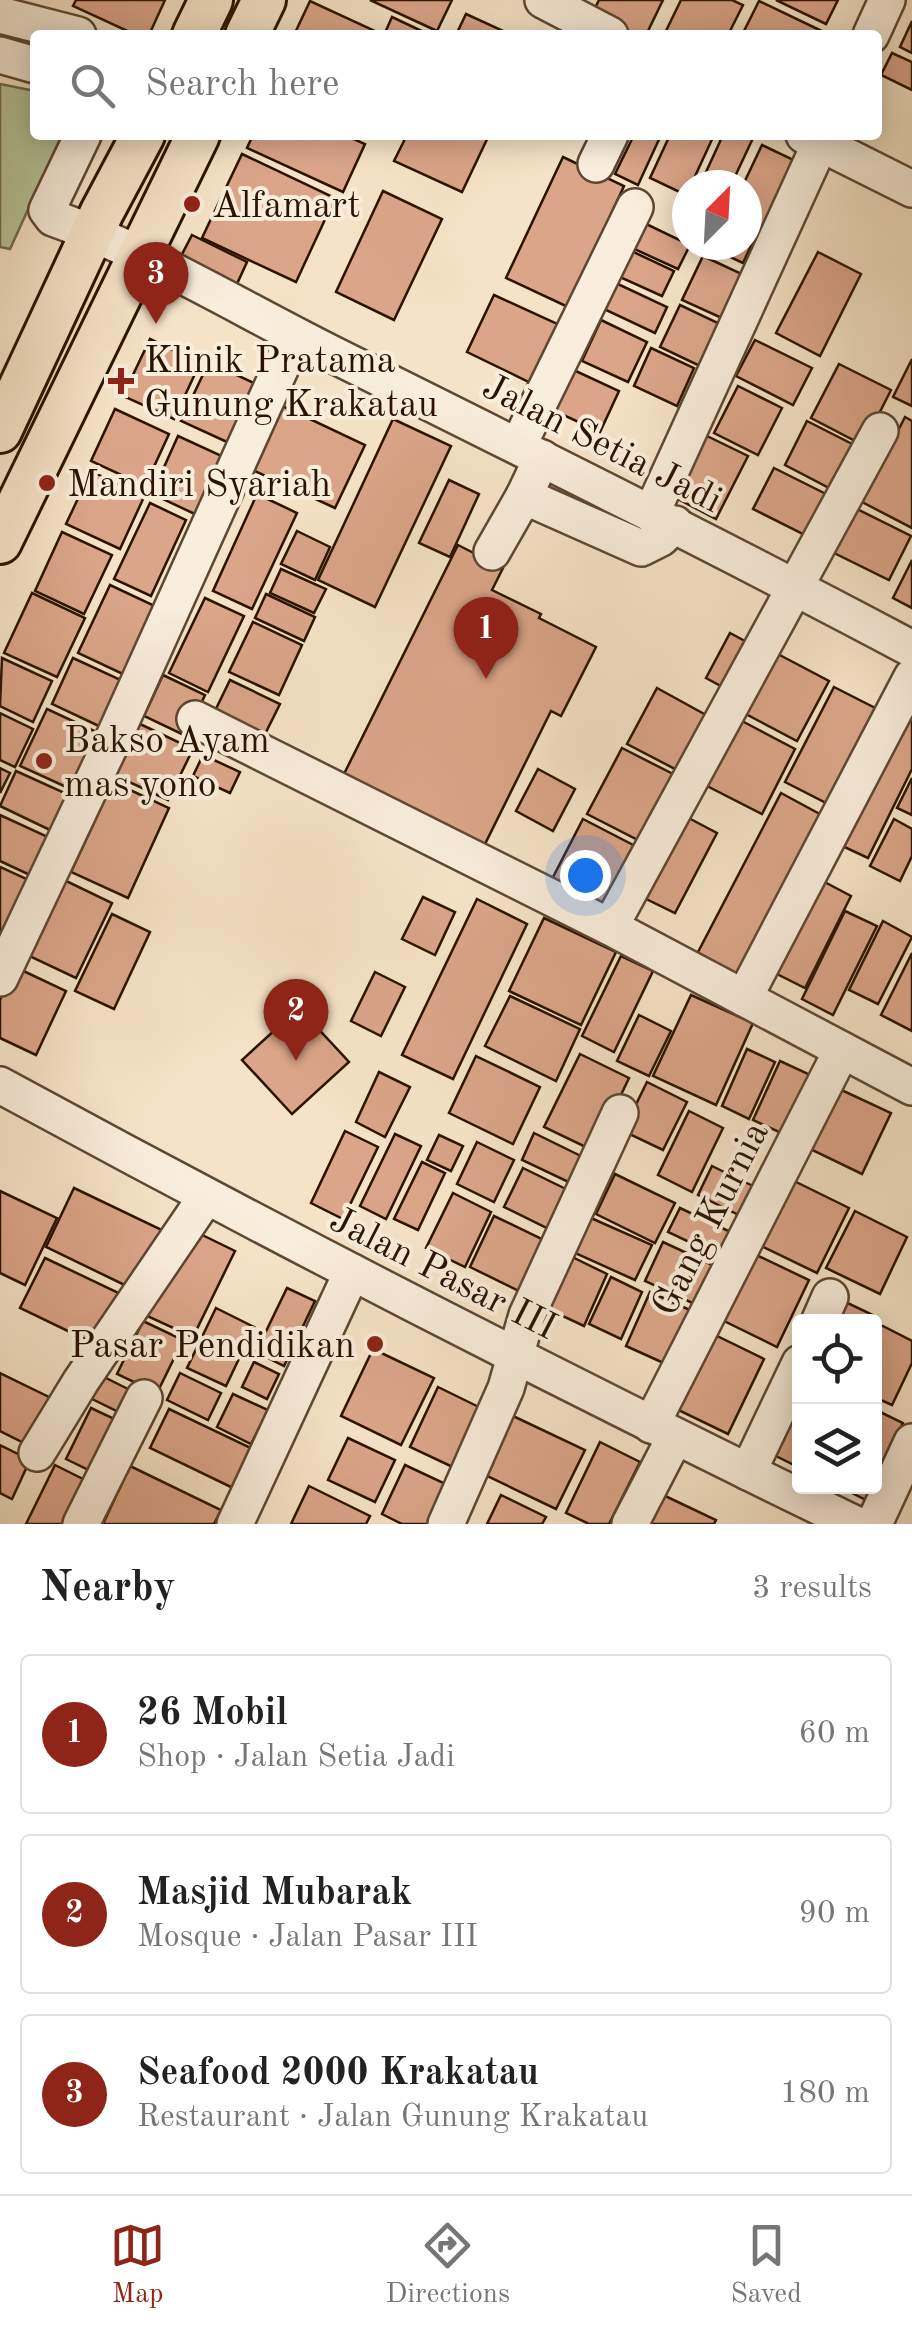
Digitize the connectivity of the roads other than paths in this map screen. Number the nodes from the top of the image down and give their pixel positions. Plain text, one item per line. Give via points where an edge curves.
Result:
1 (211, 0) edge
2 (264, 0) edge
3 (542, 0) edge
4 (887, 0) edge
5 (0, 16) edge
6 (57, 30) edge
7 (196, 30) edge
8 (249, 30) edge
9 (600, 30) edge
10 (873, 30) edge
11 (0, 55) edge
12 (30, 64) edge
13 (81, 140) edge
14 (140, 140) edge
15 (195, 140) edge
16 (815, 140) edge
17 (820, 140) edge
18 (912, 189) edge
19 (634, 207) dead end
20 (93, 233) junction
21 (138, 253) junction
22 (295, 336) junction
23 (0, 431) edge
24 (880, 431) dead end
25 (530, 452) junction
26 (524, 496) junction
27 (664, 518) junction
28 (0, 542) edge
29 (492, 552) dead end
30 (793, 586) junction
31 (912, 649) edge
32 (912, 677) edge
33 (195, 720) dead end
34 (612, 923) junction
35 (0, 978) edge
36 (747, 994) junction
37 (842, 1050) junction
38 (0, 1085) edge
39 (912, 1087) edge
40 (620, 1113) dead end
41 (206, 1197) junction
42 (352, 1272) junction
43 (515, 1356) junction
44 (792, 1380) edge
45 (144, 1398) dead end
46 (663, 1431) junction
47 (912, 1442) edge
48 (37, 1453) dead end
49 (748, 1472) junction
50 (81, 1524) edge
51 (235, 1524) edge
52 (446, 1524) edge
53 (630, 1524) edge
54 (854, 1524) edge
55 (874, 1524) edge

1 - 7 main road
2 - 8 main road
3 - 9 street
4 - 10 street
5 - 6 street
11 - 12 street
13 - 20 street, Jalan Setia Jadi via 48,216
14 - 20 main road
15 - 21 main road
16 - 27 street
17 - 18 street
19 - 25 street
20 - 21 street, Jalan Setia Jadi
20 - 23 main road
21 - 22 street, Jalan Setia Jadi
21 - 28 main road
22 - 25 street, Jalan Setia Jadi
22 - 35 street
24 - 30 street
25 - 26 street
25 - 27 street, Jalan Setia Jadi
26 - 27 street via 641,548 661,538
26 - 29 street
27 - 30 street, Jalan Setia Jadi
30 - 31 street, Jalan Setia Jadi
30 - 34 street
32 - 36 street
33 - 34 street
34 - 36 street
36 - 37 street
37 - 39 street
37 - 46 street, Gang Kurnia
38 - 41 street, Jalan Pasar III
40 - 43 street via 527,1315
41 - 42 street, Jalan Pasar III
41 - 48 street
42 - 43 street, Jalan Pasar III
42 - 51 street
43 - 46 street, Jalan Pasar III
43 - 52 street
44 - 49 street
45 - 50 street
46 - 49 street, Jalan Pasar III
46 - 53 street, Gang Kurnia
47 - 55 street
49 - 54 street, Jalan Pasar III

